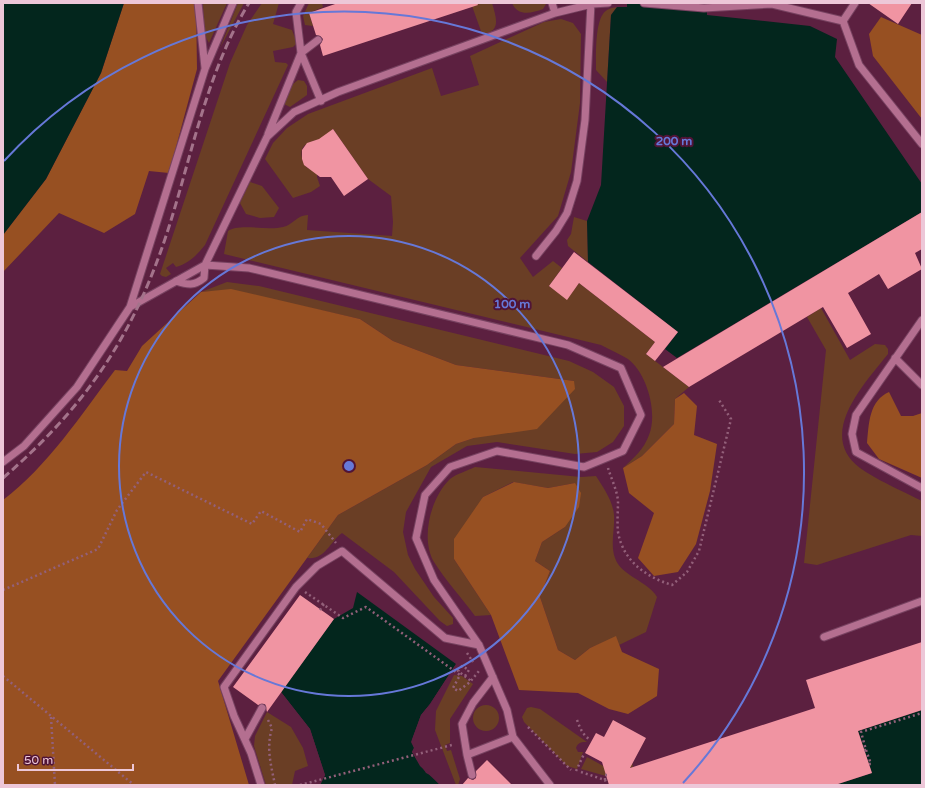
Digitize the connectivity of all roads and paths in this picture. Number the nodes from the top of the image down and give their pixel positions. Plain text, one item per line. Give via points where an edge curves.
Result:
1 (198, 3) edge
2 (233, 3) edge
3 (301, 3) edge
4 (552, 3) edge
5 (608, 3) edge
6 (644, 3) edge
7 (855, 3) edge
8 (592, 4) edge
9 (555, 13) junction
10 (843, 21) junction
11 (318, 40) dead end
12 (301, 53) junction
13 (205, 69) junction
14 (321, 101) junction
15 (267, 136) junction
16 (922, 144) edge
17 (536, 256) dead end
18 (205, 265) junction
19 (176, 281) junction
20 (130, 307) junction
21 (922, 320) edge
22 (895, 358) junction
23 (922, 385) edge
24 (719, 400) dead end
25 (604, 458) junction
26 (3, 462) edge
27 (922, 488) edge
28 (334, 540) dead end
29 (3, 590) edge
30 (303, 591) dead end
31 (922, 602) edge
32 (324, 604) junction
33 (320, 610) dead end
34 (824, 637) dead end
35 (445, 638) junction
36 (479, 645) junction
37 (475, 664) dead end
38 (479, 670) dead end
39 (3, 676) edge
40 (465, 676) junction
41 (493, 677) junction
42 (471, 681) junction
43 (262, 708) dead end
44 (922, 713) edge
45 (51, 716) junction
46 (267, 719) dead end
47 (577, 720) dead end
48 (528, 727) dead end
49 (513, 737) junction
50 (245, 739) junction
51 (592, 740) dead end
52 (452, 745) dead end
53 (584, 754) dead end
54 (467, 755) junction
55 (869, 764) dead end
56 (571, 770) dead end
57 (576, 771) dead end
58 (581, 772) dead end
59 (472, 775) dead end
60 (609, 775) dead end
61 (605, 780) junction
62 (55, 785) edge
63 (134, 785) edge
64 (260, 785) edge
65 (275, 785) edge
66 (300, 785) edge
67 (550, 785) edge
68 (607, 785) edge

1 - 13 street
2 - 13 street
3 - 12 street via 296,12
4 - 9 street
5 - 8 street
6 - 10 street via 704,8 772,4
7 - 10 street
8 - 9 street
8 - 17 street via 585,120 577,181 567,213
9 - 14 street via 338,92
10 - 16 street via 859,65
11 - 12 street
12 - 14 street
12 - 15 street
13 - 20 street
14 - 15 street via 294,112
15 - 18 street
18 - 19 street
18 - 19 street via 204,278 196,284 189,285
18 - 25 street via 249,268 568,345 622,368 640,415 623,451
19 - 20 street
20 - 26 street via 77,387 24,446
21 - 22 street
22 - 23 street
22 - 27 street via 856,415 852,434 856,452
24 - 25 path via 731,419 699,551 687,572 672,585 657,580 638,567 623,552 618,532 618,499
25 - 36 street via 584,467 497,451 450,467 425,495 416,538 434,580
28 - 29 path via 321,524 308,519 300,532 261,511 252,524 146,472 117,510 98,549
30 - 32 path
31 - 34 street
32 - 33 path
32 - 42 path via 343,618 366,607 460,675 453,688 458,691
35 - 36 street
35 - 37 path via 466,653
35 - 50 street via 342,551 316,566 296,587 265,636 224,687
36 - 41 street
38 - 42 path
39 - 45 path
40 - 40 path via 458,671 462,666 469,670
40 - 42 path
41 - 49 street via 507,710
41 - 54 street via 473,703 462,724
43 - 50 street
44 - 55 path via 861,732
45 - 62 path
45 - 63 path
46 - 65 path via 272,728 268,742
47 - 51 path via 586,737
48 - 56 path
49 - 54 street
49 - 67 street
50 - 64 street
52 - 66 path
53 - 57 path
54 - 59 street
58 - 61 path
60 - 61 path via 605,775
61 - 68 path

